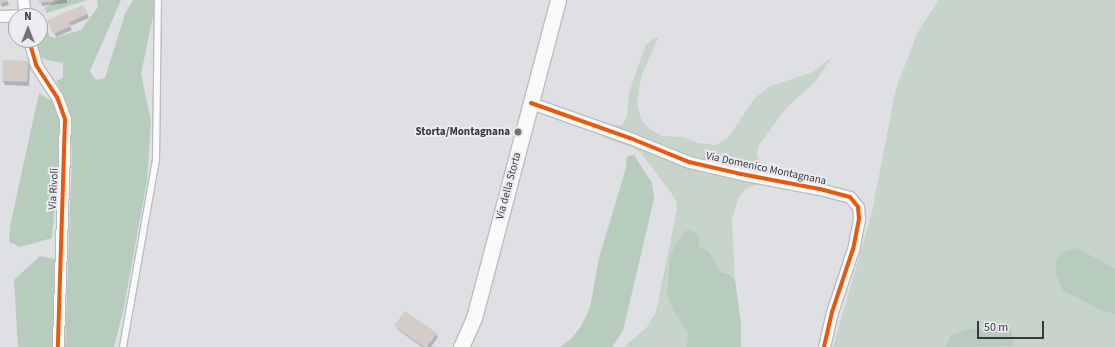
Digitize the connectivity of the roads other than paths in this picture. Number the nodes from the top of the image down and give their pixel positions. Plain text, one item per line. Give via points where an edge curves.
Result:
1 (158, 0) edge
2 (558, 0) edge
3 (31, 48) edge
4 (531, 103) junction
5 (58, 347) edge
6 (123, 347) edge
7 (461, 347) edge
8 (824, 347) edge

1 - 6 lane via 156,160
2 - 4 main road, Via della Storta
3 - 5 street, Via Rivoli via 36,64 57,97 65,119
4 - 7 main road, Via della Storta via 474,318
4 - 8 street, Via Domenico Montagnana via 689,162 850,197 858,207 859,219 853,249 832,312

